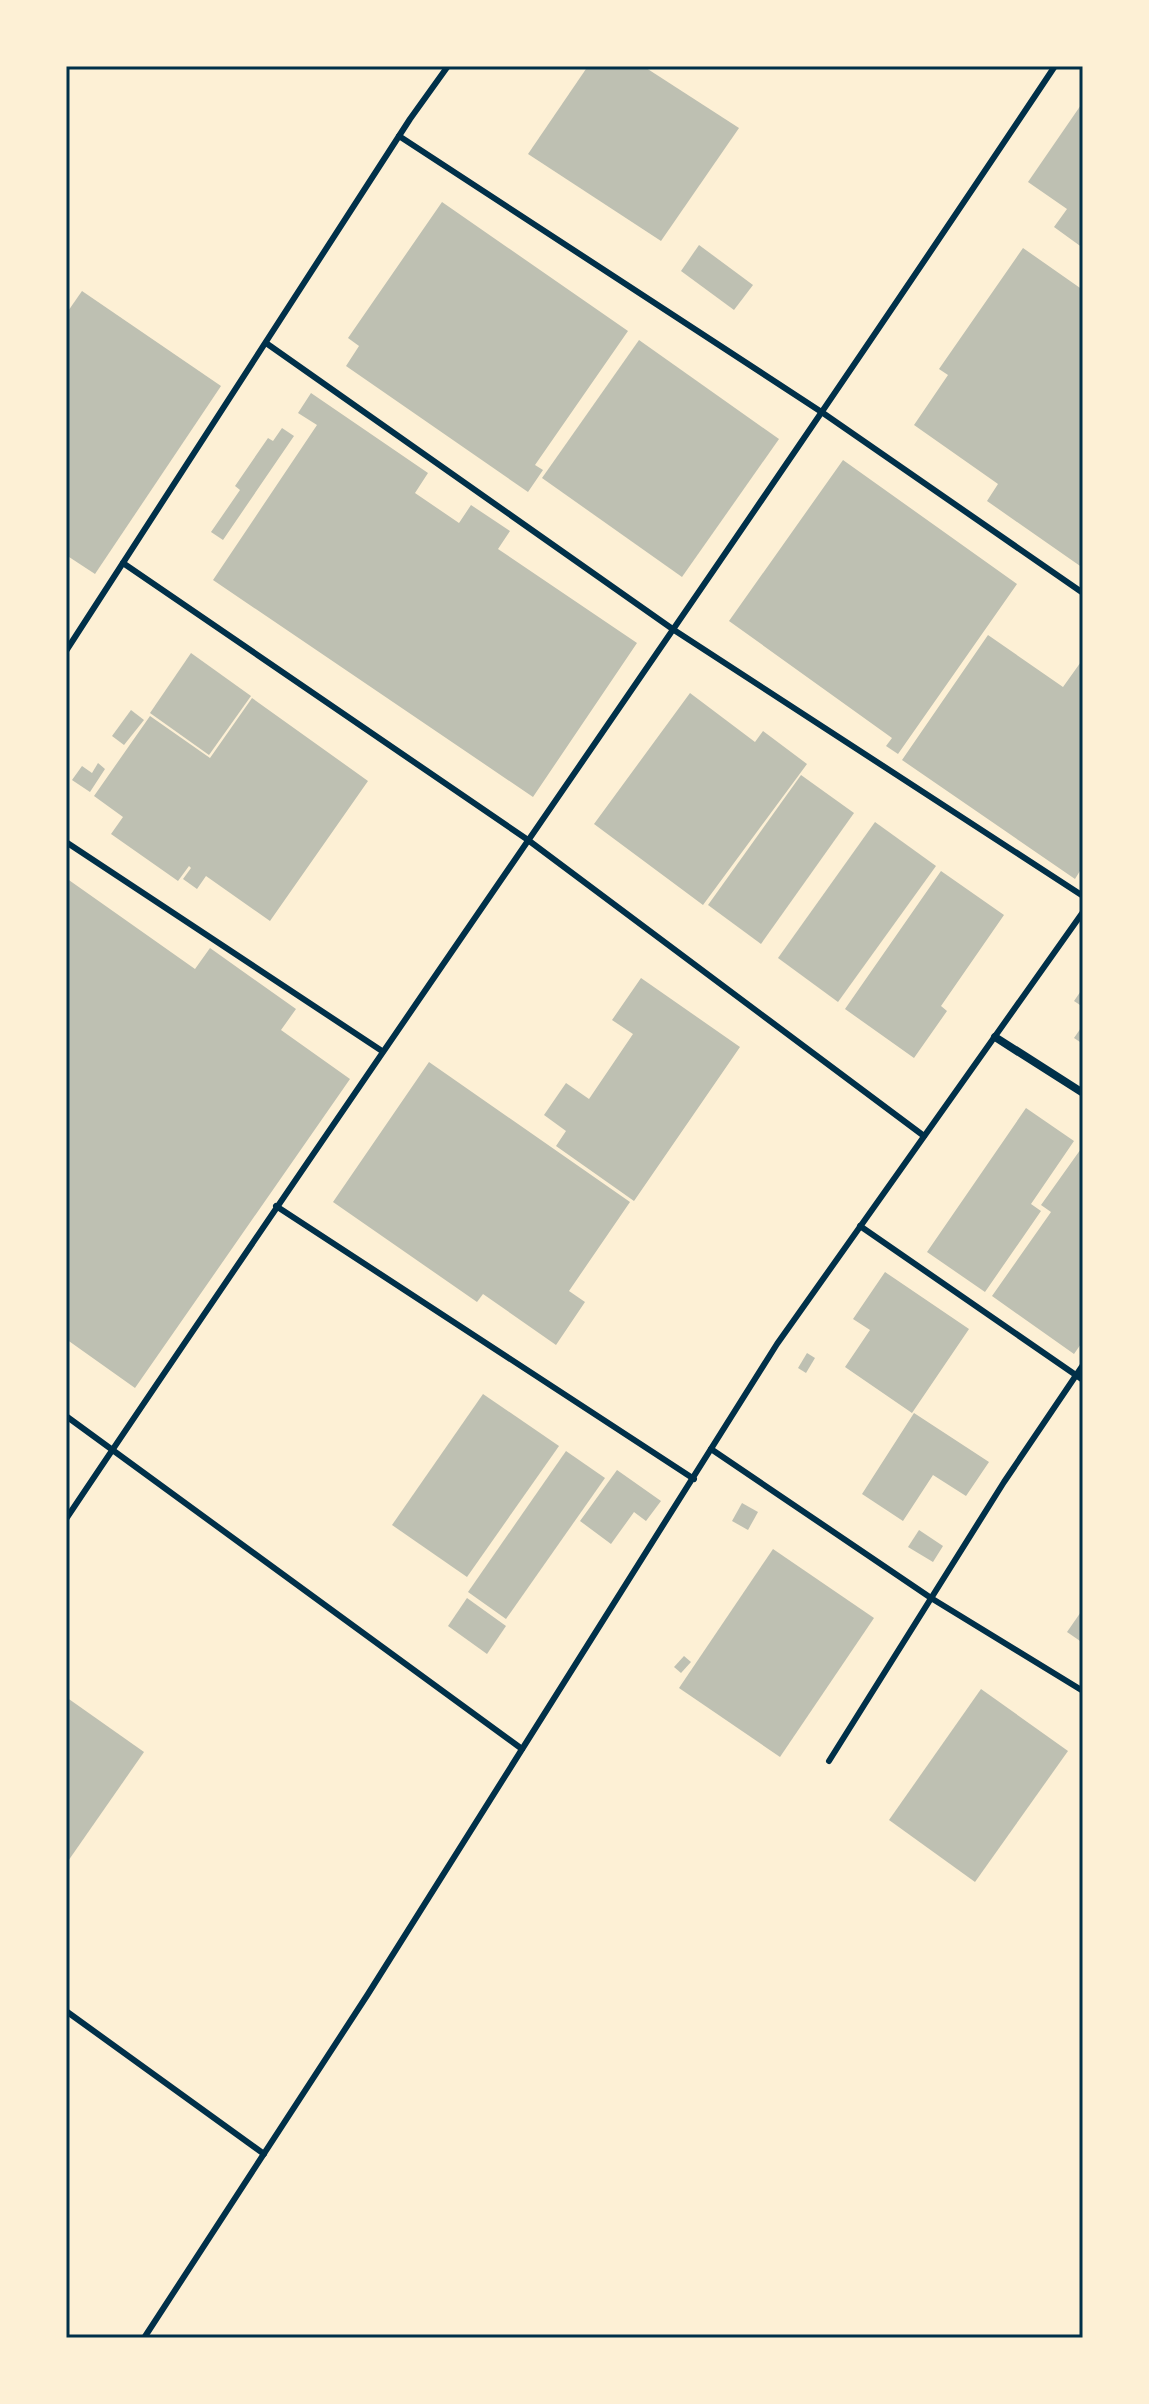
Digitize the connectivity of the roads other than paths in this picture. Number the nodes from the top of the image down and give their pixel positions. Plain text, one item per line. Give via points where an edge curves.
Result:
1 (448, 66) edge
2 (1055, 66) edge
3 (399, 136) junction
4 (266, 343) junction
5 (823, 413) junction
6 (123, 563) junction
7 (1083, 593) edge
8 (674, 630) junction
9 (66, 651) edge
10 (528, 840) junction
11 (66, 842) edge
12 (1083, 896) edge
13 (1083, 912) edge
14 (995, 1037) junction
15 (382, 1051) junction
16 (1083, 1093) edge
17 (924, 1136) junction
18 (276, 1206) junction
19 (860, 1226) junction
20 (1083, 1365) edge
21 (1080, 1378) edge
22 (66, 1416) edge
23 (711, 1449) junction
24 (113, 1450) junction
25 (694, 1479) junction
26 (66, 1519) edge
27 (931, 1598) junction
28 (1083, 1691) edge
29 (522, 1749) junction
30 (829, 1761) dead end
31 (66, 2011) edge
32 (264, 2154) junction
33 (144, 2338) edge

1 - 3 lane
2 - 5 lane
3 - 4 lane
3 - 5 lane
4 - 6 lane
4 - 8 lane
5 - 7 lane
5 - 8 lane
6 - 9 lane
6 - 10 lane
8 - 10 lane
8 - 12 lane
10 - 15 lane
10 - 17 lane
11 - 15 lane
13 - 14 lane
14 - 16 street
14 - 17 lane
15 - 18 lane
17 - 19 lane
18 - 24 lane
18 - 25 lane
19 - 21 lane
19 - 23 lane
20 - 21 lane
21 - 27 lane via 1004,1482
22 - 24 lane
23 - 25 lane
23 - 27 lane
24 - 26 lane
24 - 29 lane
25 - 29 lane
27 - 28 lane
27 - 30 lane
29 - 32 lane
31 - 32 lane
32 - 33 lane

